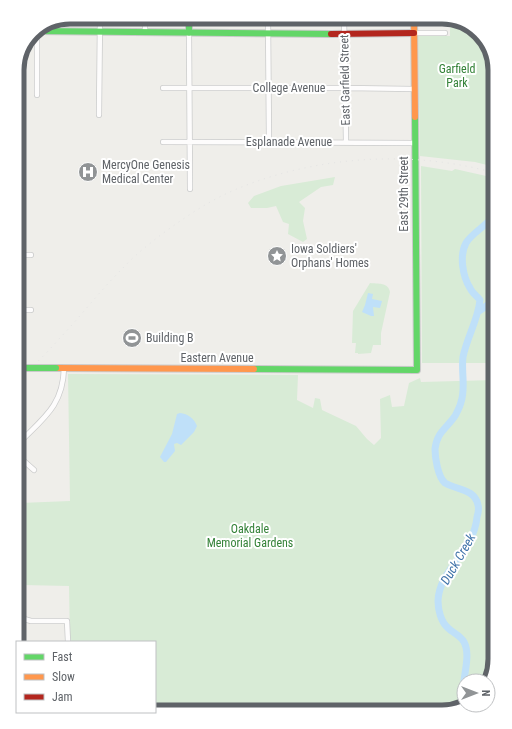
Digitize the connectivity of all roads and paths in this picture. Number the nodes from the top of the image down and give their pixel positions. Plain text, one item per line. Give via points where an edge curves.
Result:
1 (100, 24) edge
2 (145, 24) edge
3 (189, 24) edge
4 (268, 24) edge
5 (344, 24) edge
6 (414, 24) edge
7 (48, 30) edge
8 (100, 32) junction
9 (145, 32) junction
10 (189, 33) junction
11 (344, 33) junction
12 (414, 33) junction
13 (445, 33) dead end
14 (269, 34) junction
15 (37, 39) edge
16 (163, 88) dead end
17 (190, 88) junction
18 (269, 88) junction
19 (345, 88) junction
20 (414, 89) junction
21 (37, 95) dead end
22 (99, 115) dead end
23 (163, 142) dead end
24 (190, 142) junction
25 (346, 142) junction
26 (269, 143) junction
27 (415, 143) junction
28 (190, 189) dead end
29 (24, 255) edge
30 (31, 255) dead end
31 (24, 310) edge
32 (31, 310) dead end
33 (24, 368) edge
34 (64, 368) junction
35 (417, 370) joint
36 (24, 438) edge
37 (24, 461) edge
38 (34, 470) dead end
39 (24, 619) edge
40 (68, 641) edge

1 - 8 street
2 - 9 street
3 - 10 street
4 - 14 street
5 - 11 street, East Garfield Street
6 - 12 street, East 29th Street
7 - 8 street
8 - 9 street
8 - 22 street
9 - 10 street
10 - 14 street
10 - 17 street
11 - 12 street
11 - 14 street
11 - 19 street, East Garfield Street
12 - 13 street
12 - 20 street, East 29th Street
14 - 18 street
15 - 21 street
16 - 17 street, College Avenue
17 - 18 street, College Avenue
17 - 24 street
18 - 19 street, College Avenue
18 - 26 street
19 - 20 street, College Avenue
19 - 25 street, East Garfield Street
20 - 27 street, East 29th Street
23 - 24 street, Esplanade Avenue
24 - 26 street, Esplanade Avenue
24 - 28 street
25 - 26 street, Esplanade Avenue
25 - 27 street, Esplanade Avenue
27 - 35 street, East 29th Street
29 - 30 street
31 - 32 street
33 - 34 street, Eastern Avenue, bridge
34 - 35 street, Eastern Avenue
34 - 36 street via 60,395 55,404
37 - 38 street
39 - 40 street via 67,621

